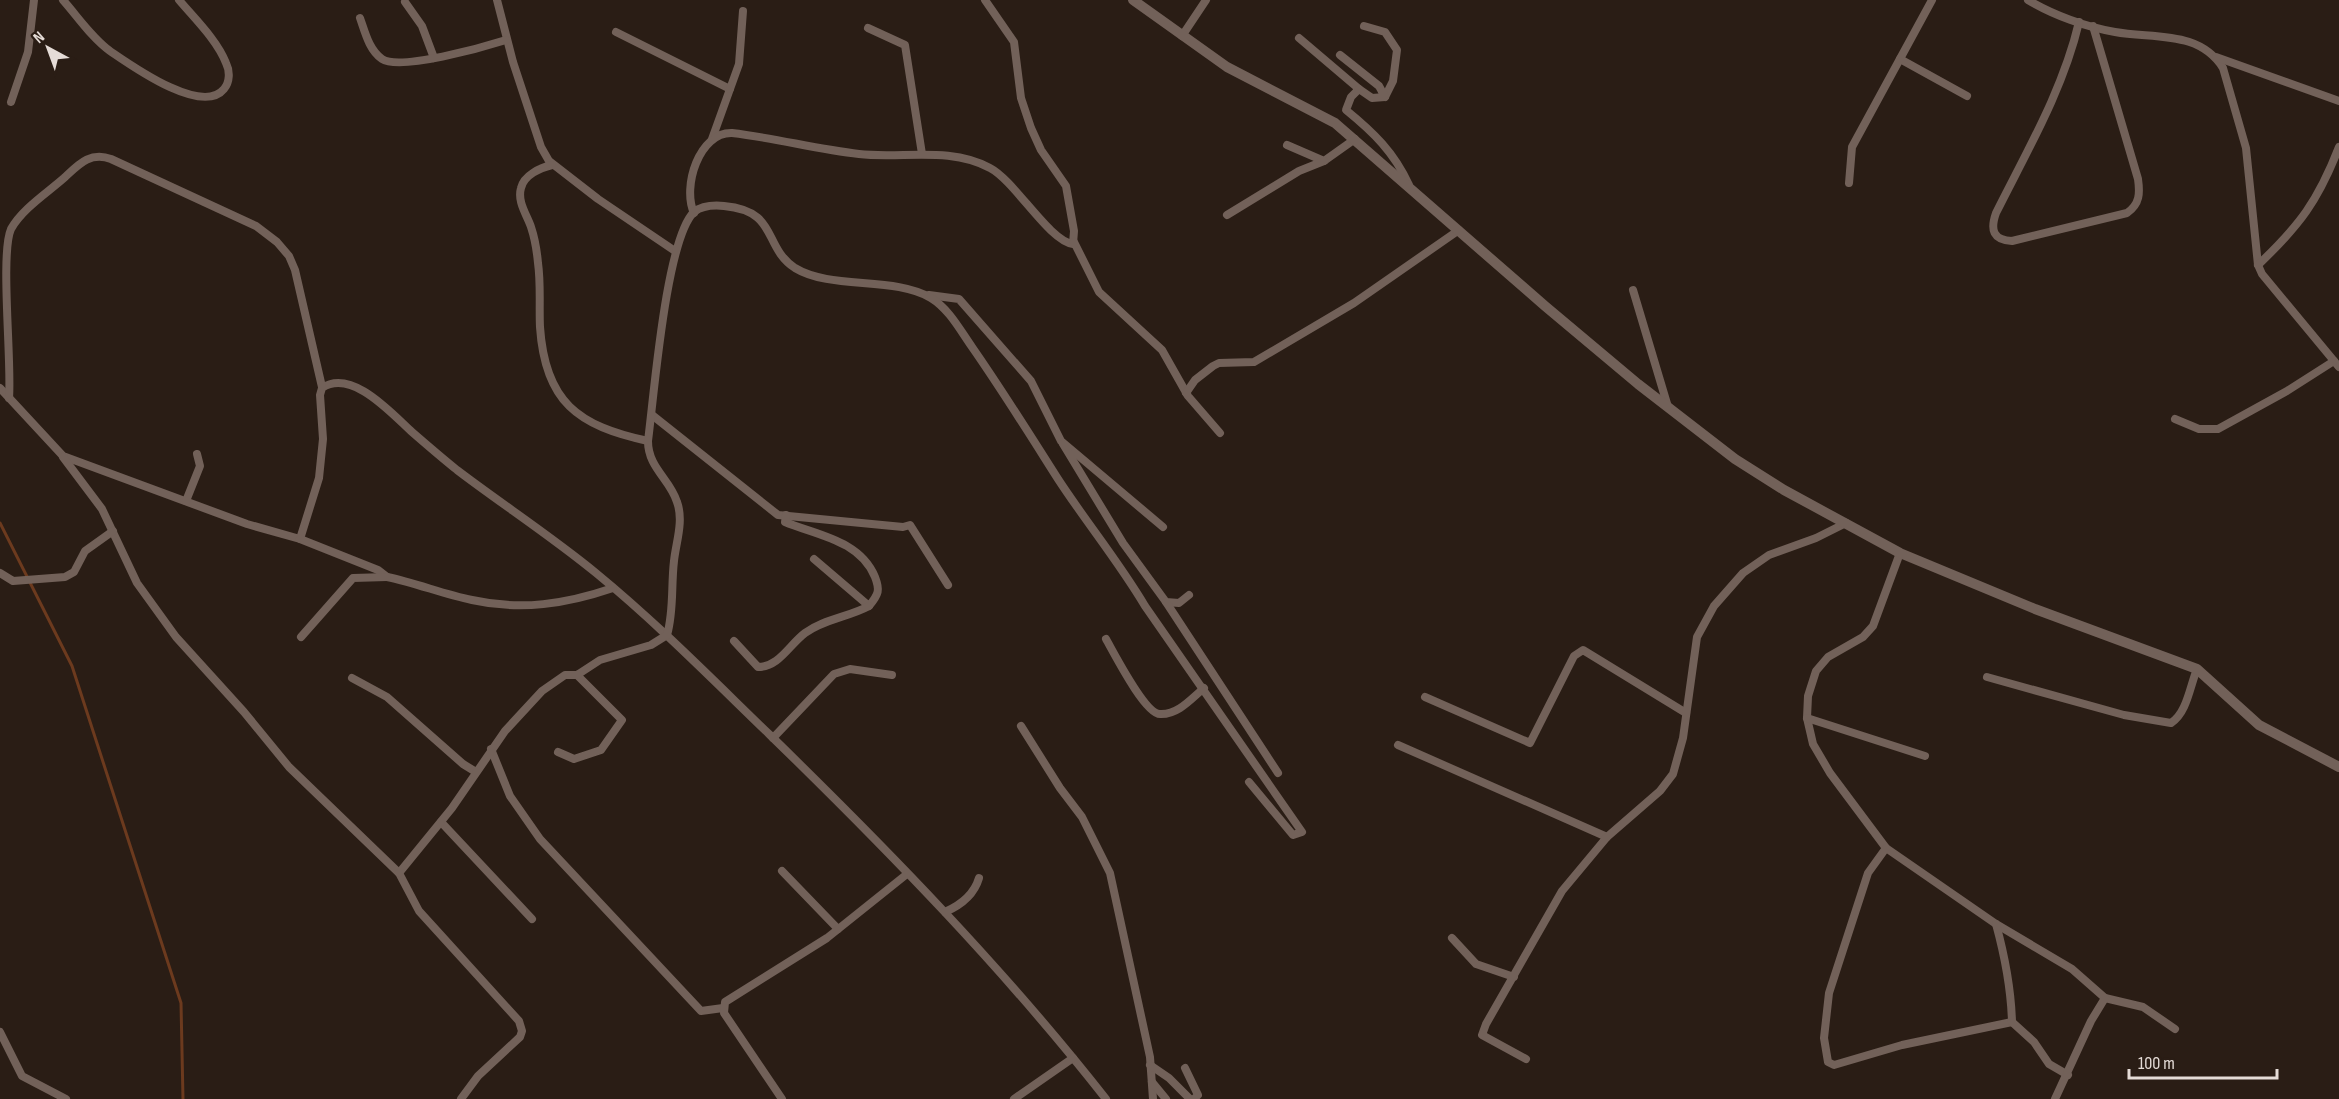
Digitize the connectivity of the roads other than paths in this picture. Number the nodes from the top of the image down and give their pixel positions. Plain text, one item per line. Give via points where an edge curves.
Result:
1 (34, 0) edge
2 (63, 0) edge
3 (179, 0) edge
4 (497, 0) edge
5 (985, 0) edge
6 (1133, 0) edge
7 (1206, 0) edge
8 (1932, 0) edge
9 (2028, 0) edge
10 (405, 2) dead end
11 (742, 11) dead end
12 (360, 18) dead end
13 (2079, 22) junction
14 (1364, 26) dead end
15 (2093, 26) junction
16 (868, 28) dead end
17 (616, 32) dead end
18 (1182, 36) junction
19 (1299, 38) dead end
20 (506, 40) junction
21 (1341, 55) dead end
22 (2216, 57) junction
23 (434, 58) junction
24 (1900, 59) junction
25 (730, 89) junction
26 (1359, 90) junction
27 (1967, 96) dead end
28 (1385, 97) junction
29 (2339, 101) edge
30 (11, 102) dead end
31 (1355, 138) junction
32 (712, 139) junction
33 (1287, 145) dead end
34 (2339, 147) edge
35 (922, 154) junction
36 (1324, 161) junction
37 (552, 165) junction
38 (1849, 183) dead end
39 (1409, 185) junction
40 (694, 213) junction
41 (1227, 215) dead end
42 (1459, 230) junction
43 (1074, 242) junction
44 (675, 251) junction
45 (2258, 265) junction
46 (1633, 290) dead end
47 (925, 295) junction
48 (2336, 364) edge
49 (322, 387) junction
50 (0, 388) edge
51 (1186, 393) junction
52 (9, 398) junction
53 (1668, 407) junction
54 (652, 415) junction
55 (2175, 419) dead end
56 (1220, 433) dead end
57 (648, 441) junction
58 (1061, 441) junction
59 (197, 454) dead end
60 (63, 456) junction
61 (186, 501) junction
62 (786, 515) junction
63 (1846, 523) junction
64 (1162, 527) dead end
65 (113, 531) junction
66 (300, 540) junction
67 (1900, 553) junction
68 (814, 559) dead end
69 (0, 573) edge
70 (387, 577) junction
71 (948, 585) dead end
72 (613, 588) junction
73 (1189, 595) dead end
74 (1166, 602) junction
75 (870, 606) junction
76 (667, 635) junction
77 (301, 637) dead end
78 (1106, 639) dead end
79 (735, 641) dead end
80 (2197, 669) junction
81 (577, 675) junction
82 (892, 675) dead end
83 (1987, 677) dead end
84 (351, 678) dead end
85 (1204, 688) junction
86 (1425, 698) dead end
87 (1686, 713) junction
88 (1807, 718) junction
89 (1022, 726) dead end
90 (773, 738) junction
91 (1398, 745) dead end
92 (491, 749) junction
93 (558, 752) dead end
94 (1925, 756) dead end
95 (2339, 767) edge
96 (476, 772) junction
97 (1278, 773) dead end
98 (1249, 782) dead end
99 (441, 822) junction
100 (1607, 837) junction
101 (1886, 848) junction
102 (782, 871) dead end
103 (399, 873) junction
104 (907, 874) junction
105 (979, 878) dead end
106 (945, 912) junction
107 (532, 919) dead end
108 (1996, 924) junction
109 (838, 929) junction
110 (1452, 938) dead end
111 (1514, 977) junction
112 (2105, 998) junction
113 (723, 1008) junction
114 (2012, 1022) junction
115 (2175, 1029) dead end
116 (0, 1032) edge
117 (1073, 1058) junction
118 (1526, 1059) dead end
119 (1150, 1065) junction
120 (1185, 1068) dead end
121 (2068, 1075) junction
122 (1152, 1082) junction
123 (66, 1099) edge
124 (461, 1099) edge
125 (782, 1099) edge
126 (1014, 1099) edge
127 (1106, 1099) edge
128 (1153, 1099) edge
129 (1166, 1099) edge
130 (1190, 1099) edge
131 (1194, 1099) edge
132 (2055, 1099) edge

1 - 30 street via 28,52
2 - 3 street via 108,50 165,85 210,99 227,85 228,66
4 - 20 street
5 - 43 street via 1014,42 1021,98 1036,141 1066,186
6 - 18 street
7 - 18 street
8 - 24 street
9 - 13 street
10 - 23 street via 423,26
11 - 25 street via 739,64
12 - 23 street via 370,45 382,59 395,63
13 - 15 street
13 - 15 street via 2052,100 1996,213 1993,233 2001,240 2012,241 2127,213 2136,205 2140,193 2138,179
14 - 28 street via 1385,32 1397,50 1393,81
15 - 22 street via 2188,40 2204,46
16 - 35 street via 905,45
17 - 25 street
18 - 31 street via 1237,73 1335,123
19 - 26 street
20 - 23 street
20 - 37 street via 541,147
21 - 28 street via 1379,86
22 - 29 street
22 - 45 street via 2223,68 2246,148
24 - 27 street
24 - 38 street via 1852,147
25 - 32 street
26 - 28 street via 1372,98
26 - 39 street via 1346,110 1377,135 1400,164
31 - 36 street
31 - 39 street
32 - 35 street via 732,133 860,154
32 - 40 street via 702,151 690,187
33 - 36 street
34 - 45 street via 2314,202 2295,230
35 - 43 street via 960,159 992,169 1059,237
36 - 41 street via 1299,171
37 - 44 street
37 - 57 street via 528,177 519,197 538,263 540,327 547,369 562,398 590,424
39 - 42 street
40 - 44 street
40 - 47 street via 715,206 747,210 763,222 783,257 797,269
42 - 51 street via 1354,303 1254,362 1213,366
42 - 53 street
43 - 51 street via 1100,292 1162,350
44 - 54 street
45 - 48 street via 2268,283
46 - 53 street
47 - 58 street via 959,299 1031,381
47 - 85 street via 956,323 1059,480
48 - 55 street via 2218,429 2199,429
49 - 52 street via 295,270 277,242 256,226 98,156 81,162 9,232
49 - 66 street via 323,450 319,478
49 - 72 street via 350,386 377,398 442,459 539,528
50 - 52 street
51 - 56 street
52 - 60 street
53 - 63 street via 1735,459
54 - 57 street
54 - 62 street via 778,515
57 - 76 street via 651,462 672,491 680,516
58 - 64 street
58 - 74 street via 1149,582
59 - 61 street via 200,466
60 - 61 street
60 - 65 street via 102,509
61 - 66 street
62 - 71 street via 910,525
62 - 75 street via 784,522 829,537 858,555 873,571 879,589
63 - 67 street
63 - 87 street via 1770,555 1743,573 1714,606 1697,637
65 - 69 street via 85,551 74,572 65,577 15,581
65 - 103 street via 137,583 176,637 289,766
66 - 70 street
67 - 80 street via 2035,609
67 - 88 street via 1873,626 1863,637 1828,657 1816,671 1808,696
68 - 75 street
70 - 72 street via 508,606 563,603
70 - 77 street via 353,578
72 - 76 street
73 - 74 street via 1179,603
74 - 97 street
75 - 79 street via 817,625 767,667 758,667
76 - 81 street via 651,645 600,660
76 - 90 street
78 - 85 street via 1154,712 1161,714 1184,706
80 - 83 street via 2184,706 2171,723 2124,715
80 - 95 street via 2259,725
81 - 92 street via 565,675 542,691
81 - 93 street via 622,720 601,750 574,759
82 - 90 street via 850,669 834,674
84 - 96 street via 387,697
85 - 98 street via 1302,832 1293,835
86 - 87 street via 1530,743 1574,656 1582,650
87 - 100 street via 1673,774 1660,791
88 - 94 street
88 - 101 street via 1813,744 1830,773
89 - 119 street via 1082,817 1110,873
90 - 104 street
91 - 100 street
92 - 96 street
92 - 113 street via 510,796 540,839 701,1011
96 - 99 street
99 - 103 street
99 - 107 street
100 - 111 street via 1562,891
101 - 108 street
101 - 114 street via 1868,873 1829,993 1824,1038 1828,1062 1834,1065 1902,1045
102 - 109 street
103 - 124 street via 419,911 521,1026 520,1037 478,1076
104 - 106 street
104 - 109 street
105 - 106 street via 976,889 962,903
106 - 117 street
108 - 112 street via 2072,969
108 - 114 street via 2006,954
109 - 113 street via 731,997
110 - 111 street via 1476,963
111 - 118 street via 1482,1035
112 - 115 street via 2143,1007
112 - 121 street
113 - 125 street
114 - 121 street via 2034,1042 2049,1064
116 - 123 street via 22,1076
117 - 126 street
117 - 127 street
119 - 122 street
119 - 130 street
120 - 131 street via 1198,1095
121 - 132 street
122 - 128 street
122 - 129 street

